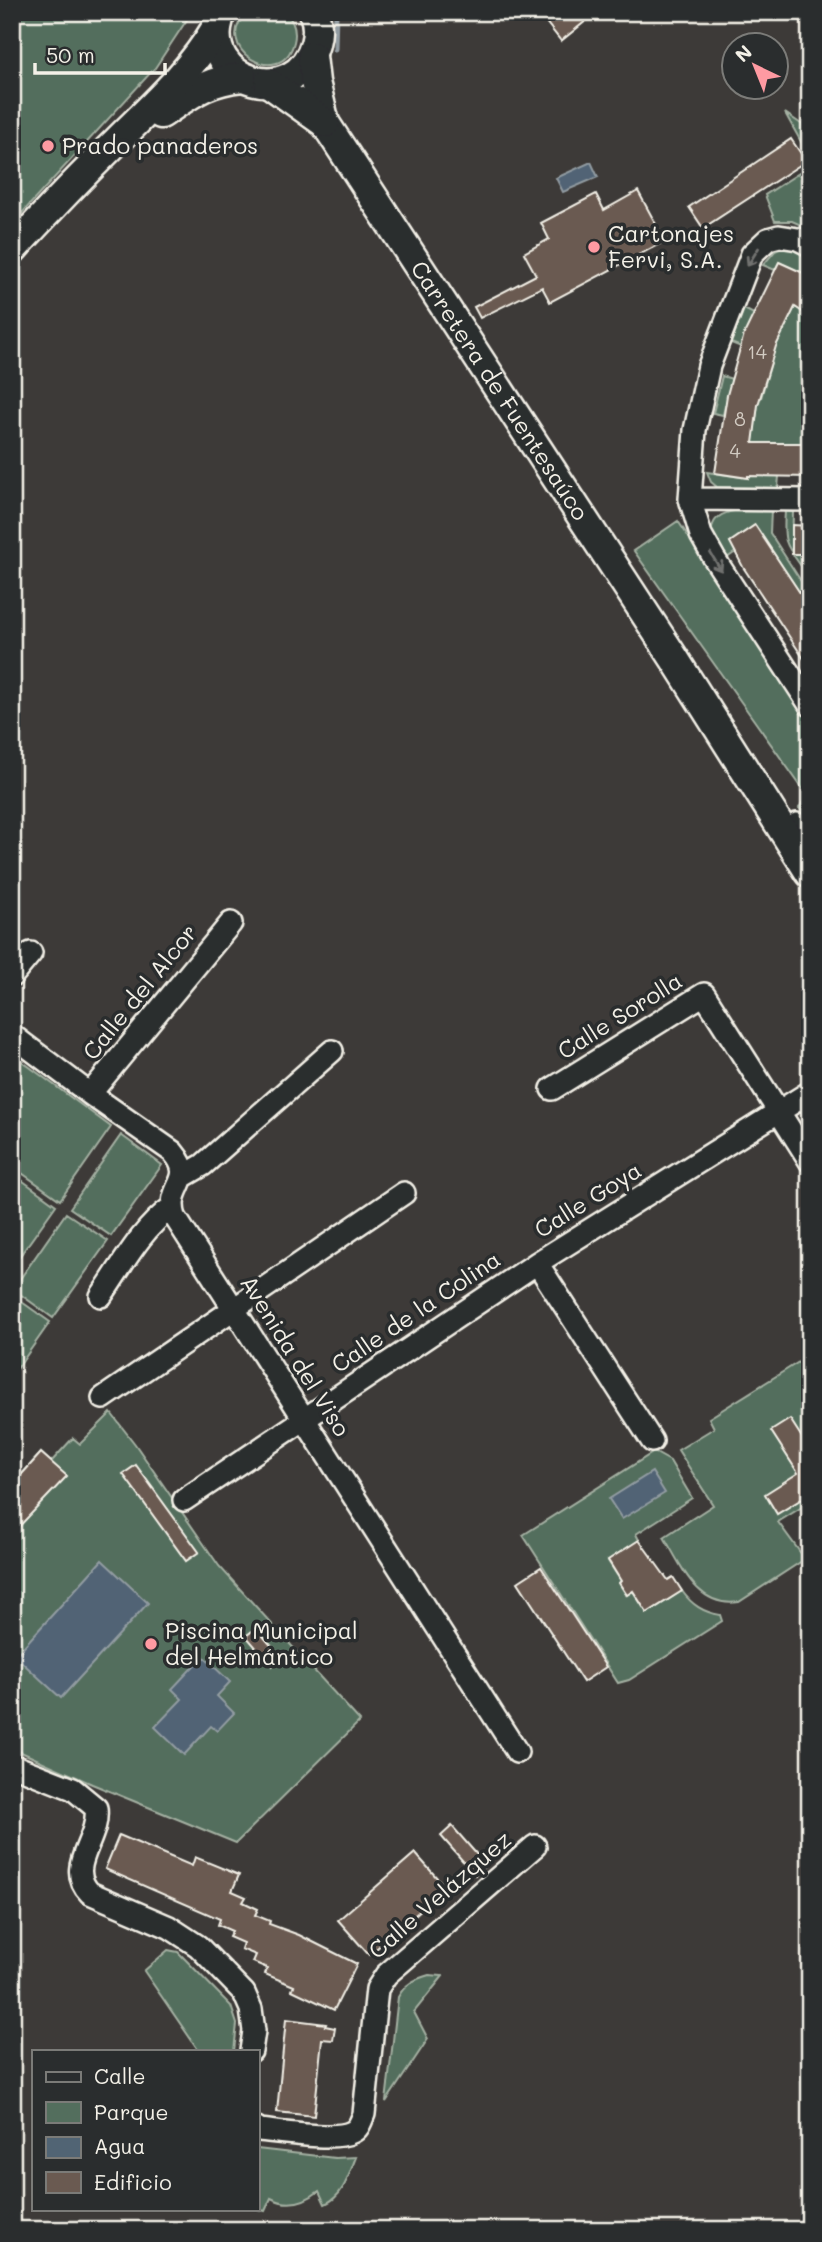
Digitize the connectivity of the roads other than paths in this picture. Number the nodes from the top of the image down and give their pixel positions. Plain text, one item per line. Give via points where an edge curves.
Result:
1 (313, 12) edge
2 (219, 20) edge
3 (312, 56) junction
4 (256, 80) junction
5 (325, 123) junction
6 (109, 148) junction
7 (810, 245) edge
8 (12, 250) edge
9 (690, 499) junction
10 (810, 500) edge
11 (674, 659) junction
12 (810, 705) edge
13 (806, 834) edge
14 (810, 873) edge
15 (231, 923) dead end
16 (31, 953) dead end
17 (12, 976) edge
18 (12, 1035) edge
19 (332, 1051) dead end
20 (552, 1089) dead end
21 (810, 1092) edge
22 (90, 1094) junction
23 (778, 1111) junction
24 (810, 1161) edge
25 (184, 1177) junction
26 (404, 1193) dead end
27 (172, 1207) junction
28 (537, 1263) junction
29 (102, 1296) dead end
30 (234, 1309) junction
31 (103, 1398) dead end
32 (304, 1419) junction
33 (652, 1441) dead end
34 (184, 1500) dead end
35 (517, 1752) dead end
36 (12, 1765) edge
37 (535, 1846) dead end
38 (251, 2050) edge
39 (259, 2129) edge

1 - 3 main road, Carretera de Fuentesaúco via 317,37
2 - 4 main road, Carretera de Fuentesaúco via 218,47 227,64
2 - 6 main road via 184,74
3 - 4 main road via 286,79
3 - 5 main road, Carretera de Fuentesaúco
4 - 5 main road, Carretera de Fuentesaúco
4 - 6 main road via 219,79
5 - 11 main road, Carretera de Fuentesaúco
6 - 8 main road
7 -> 9 street via 779,236 768,239 752,254 709,366 695,430
9 - 10 street
9 -> 12 street via 713,558
11 - 13 main road, Carretera de Fuentesaúco
11 - 14 main road, Carretera de Fuentesaúco
15 - 22 street, Calle del Alcor
16 - 17 street
18 - 22 street
19 - 25 street
20 - 23 street, Calle Sorolla via 704,995
21 - 23 street, Calle Goya
22 - 25 street via 173,1152 183,1164
23 - 24 street
23 - 28 street, Calle Goya
25 - 27 street
26 - 30 street
27 - 29 street via 143,1235
27 - 30 street, Avenida del Viso
28 - 32 street, Calle de la Colina
28 - 33 street, Calle Goya
30 - 31 street
30 - 32 street, Avenida del Viso
32 - 34 street, Calle de la Colina
32 - 35 street, Avenida del Viso
36 - 38 street via 73,1788 96,1808 98,1819 78,1871 82,1885 90,1893 179,1932 198,1946 244,1993 254,2031
37 - 39 street, Calle Velázquez via 386,1975 377,1989 360,2126 352,2133 335,2136

